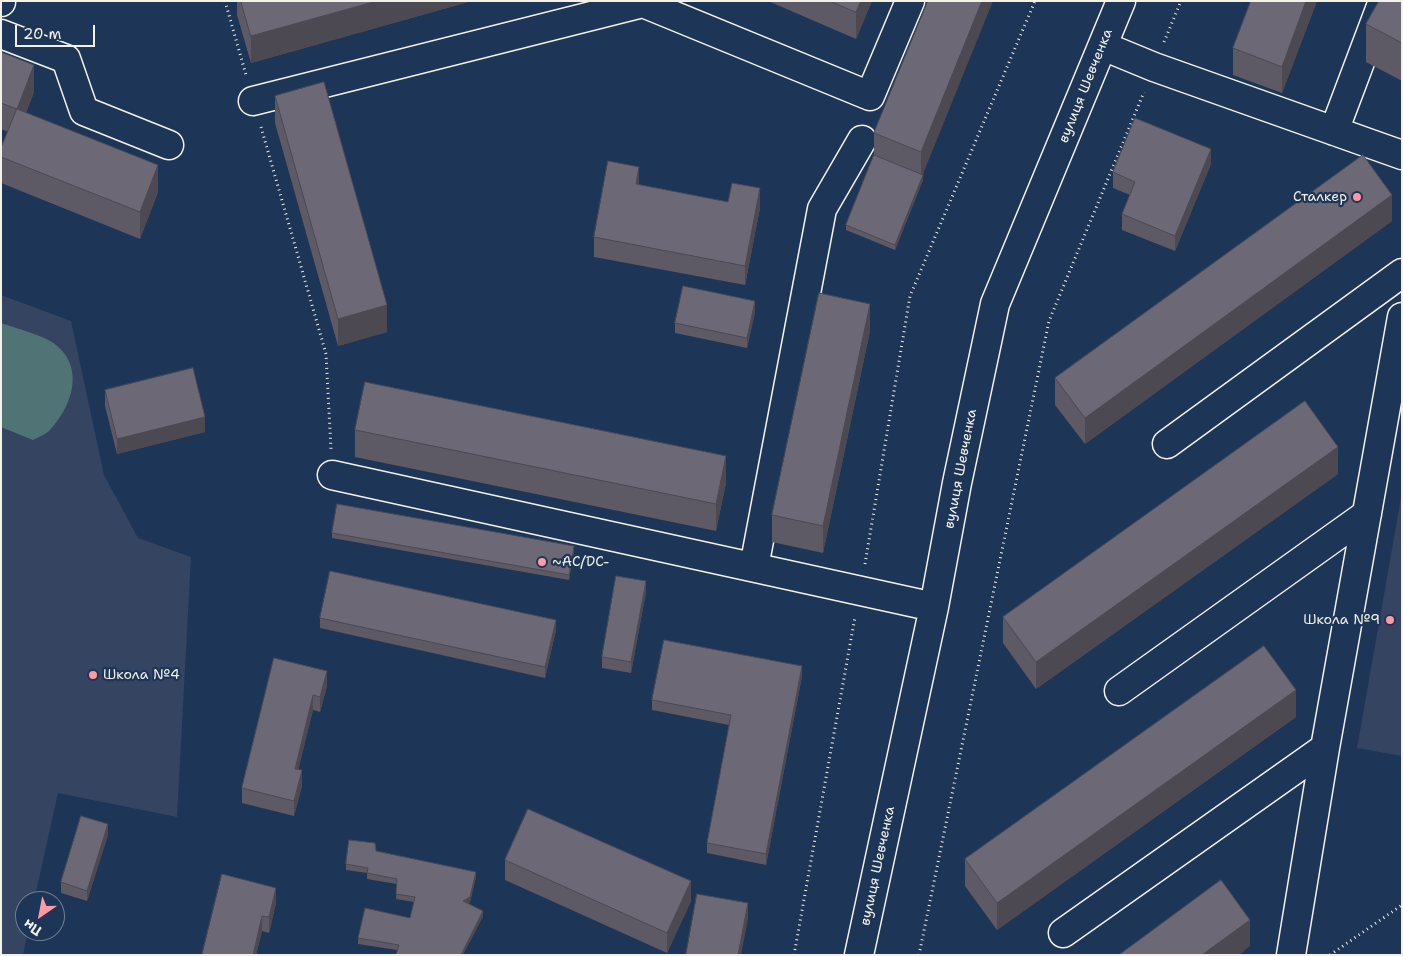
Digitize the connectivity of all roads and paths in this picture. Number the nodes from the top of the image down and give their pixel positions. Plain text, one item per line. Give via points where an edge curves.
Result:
1 (225, 1) edge
2 (910, 1) edge
3 (1035, 1) edge
4 (1121, 1) edge
5 (1181, 1) edge
6 (1383, 1) edge
7 (643, 2) edge
8 (1, 34) edge
9 (1103, 46) junction
10 (1154, 67) junction
11 (254, 101) junction
12 (1334, 131) junction
13 (862, 140) dead end
14 (169, 145) dead end
15 (1402, 154) edge
16 (1402, 273) edge
17 (1402, 317) edge
18 (1167, 444) dead end
19 (332, 475) joint
20 (1367, 514) junction
21 (754, 567) junction
22 (860, 590) junction
23 (934, 607) junction
24 (1119, 691) dead end
25 (1325, 748) junction
26 (1402, 905) edge
27 (1063, 933) dead end
28 (794, 955) edge
29 (859, 955) edge
30 (919, 955) edge
31 (1291, 955) edge
32 (1330, 955) edge

1 - 11 path
2 - 7 street via 870,96
3 - 22 path via 910,296
4 - 9 street, вулиця Шевченка
5 - 10 path
6 - 12 street
7 - 11 street
8 - 14 street via 66,59 84,111
9 - 10 street
9 - 23 street, вулиця Шевченка via 995,304
10 - 12 street
10 - 30 path via 1049,321
11 - 19 path via 326,354
12 - 15 street
13 - 21 street via 822,209
16 - 18 street
17 - 20 street
19 - 21 street
20 - 24 street
20 - 25 street
21 - 22 street
22 - 23 street
22 - 28 path
23 - 29 street, вулиця Шевченка
25 - 27 street
25 - 31 street
26 - 32 path

